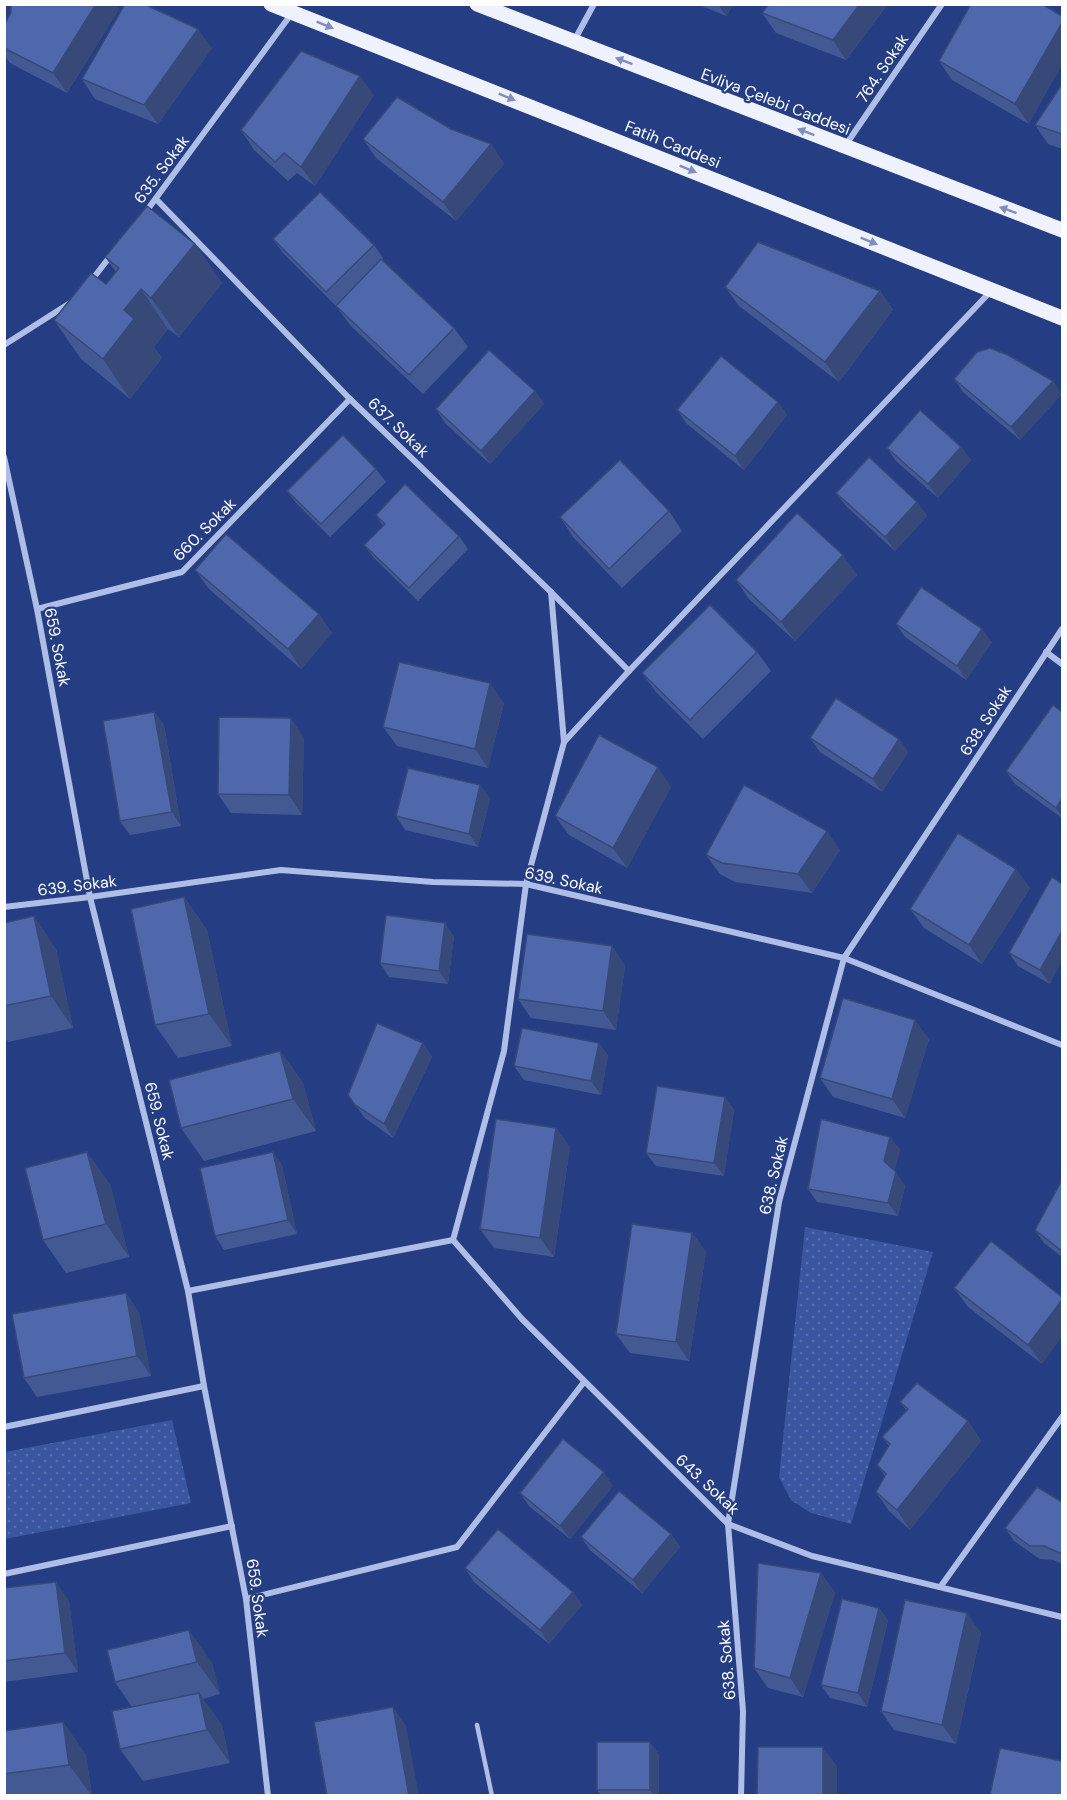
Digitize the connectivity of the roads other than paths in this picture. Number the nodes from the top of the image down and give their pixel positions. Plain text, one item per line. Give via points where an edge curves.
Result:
1 (271, 4) edge
2 (477, 4) edge
3 (594, 4) edge
4 (942, 4) edge
5 (292, 12) junction
6 (574, 41) junction
7 (844, 147) junction
8 (156, 199) junction
9 (141, 217) edge
10 (1062, 230) edge
11 (120, 244) edge
12 (84, 290) edge
13 (992, 290) junction
14 (77, 299) edge
15 (1062, 318) edge
16 (4, 345) edge
17 (350, 399) junction
18 (4, 457) edge
19 (551, 592) junction
20 (37, 609) junction
21 (1062, 630) edge
22 (1046, 652) junction
23 (1062, 664) edge
24 (629, 671) junction
25 (564, 742) junction
26 (526, 884) junction
27 (90, 897) junction
28 (4, 907) edge
29 (844, 958) junction
30 (1062, 1045) edge
31 (453, 1240) junction
32 (188, 1291) junction
33 (584, 1382) junction
34 (204, 1386) junction
35 (1062, 1417) edge
36 (4, 1427) edge
37 (728, 1524) junction
38 (232, 1526) junction
39 (4, 1574) edge
40 (941, 1586) junction
41 (246, 1599) junction
42 (1062, 1617) edge
43 (477, 1725) dead end
44 (268, 1796) edge
45 (492, 1796) edge
46 (741, 1796) edge

1 - 5 main road, Fatih Caddesi
2 - 6 main road, Evliya Çelebi Caddesi
3 - 6 street
4 - 7 street, 764. Sokak
5 - 8 street, 635. Sokak
5 -> 13 main road, Fatih Caddesi
7 -> 6 main road, Evliya Çelebi Caddesi
10 -> 7 main road, Evliya Çelebi Caddesi
8 - 9 street, 635. Sokak
8 - 17 street, 637. Sokak
11 - 12 street
13 - 15 main road, Fatih Caddesi
13 - 24 street
14 - 16 street
17 - 19 street, 637. Sokak
17 - 20 street, 660. Sokak via 182,572
18 - 20 street, 659. Sokak
19 - 24 street, 637. Sokak
19 - 25 street
20 - 27 street, 659. Sokak
21 - 22 street, 638. Sokak
22 - 23 street
22 - 29 street, 638. Sokak
24 - 25 street
25 - 26 street
26 - 27 street, 639. Sokak via 433,882 281,870
26 - 29 street, 639. Sokak
26 - 31 street via 504,1051
27 - 28 street, 639. Sokak
27 - 32 street, 659. Sokak
29 - 30 street, 639. Sokak
29 - 37 street, 638. Sokak via 779,1202
31 - 32 street
31 - 33 street, 643. Sokak
32 - 34 street, 659. Sokak
33 - 37 street, 643. Sokak
33 - 41 street via 457,1547
34 - 36 street
34 - 38 street, 659. Sokak
35 - 40 street
37 - 40 street, 643. Sokak via 812,1556
37 - 46 street, 638. Sokak via 743,1711
38 - 39 street
38 - 41 street, 659. Sokak
40 - 42 street, 643. Sokak
41 - 44 street, 659. Sokak
43 - 45 lane

